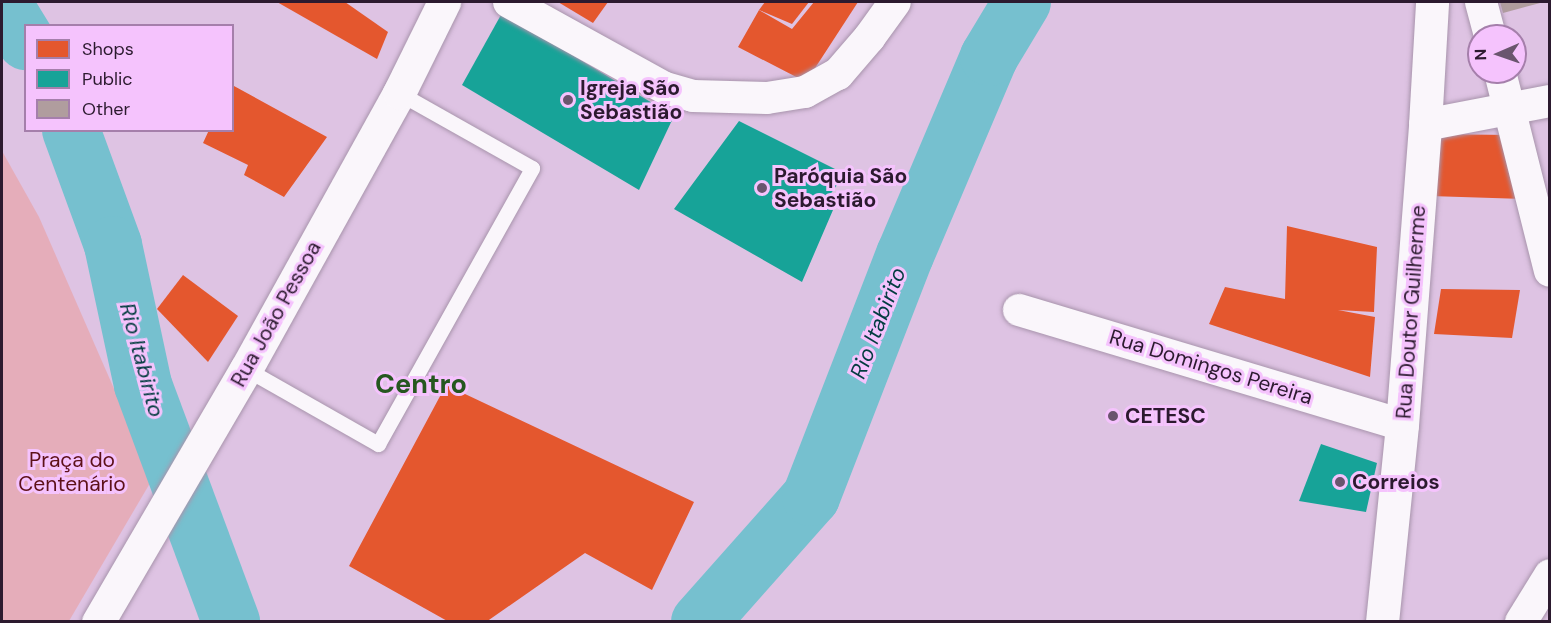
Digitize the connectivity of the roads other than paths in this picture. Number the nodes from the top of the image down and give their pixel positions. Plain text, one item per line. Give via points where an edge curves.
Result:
1 (444, 2) edge
2 (509, 2) edge
3 (895, 2) edge
4 (1432, 2) edge
5 (1481, 2) edge
6 (1487, 24) edge
7 (1503, 84) edge
8 (399, 93) junction
9 (1550, 101) edge
10 (1510, 108) junction
11 (1425, 125) junction
12 (1550, 271) edge
13 (1019, 310) dead end
14 (242, 377) junction
15 (1402, 425) junction
16 (1550, 574) edge
17 (98, 621) edge
18 (1382, 621) edge
19 (1521, 621) edge

1 - 8 main road, Rua João Pessoa
2 - 3 street via 665,88 693,96 789,96 822,84 838,74
4 - 11 main road, Rua Doutor Guilherme
5 - 6 street
7 - 10 street
8 - 14 main road, Rua João Pessoa
8 - 14 lane via 532,168 378,444
9 - 10 street
10 - 11 street
10 - 12 street
11 - 15 main road, Rua Doutor Guilherme
13 - 15 street, Rua Domingos Pereira
14 - 17 main road, Rua João Pessoa
15 - 18 main road, Rua Doutor Guilherme
16 - 19 street

